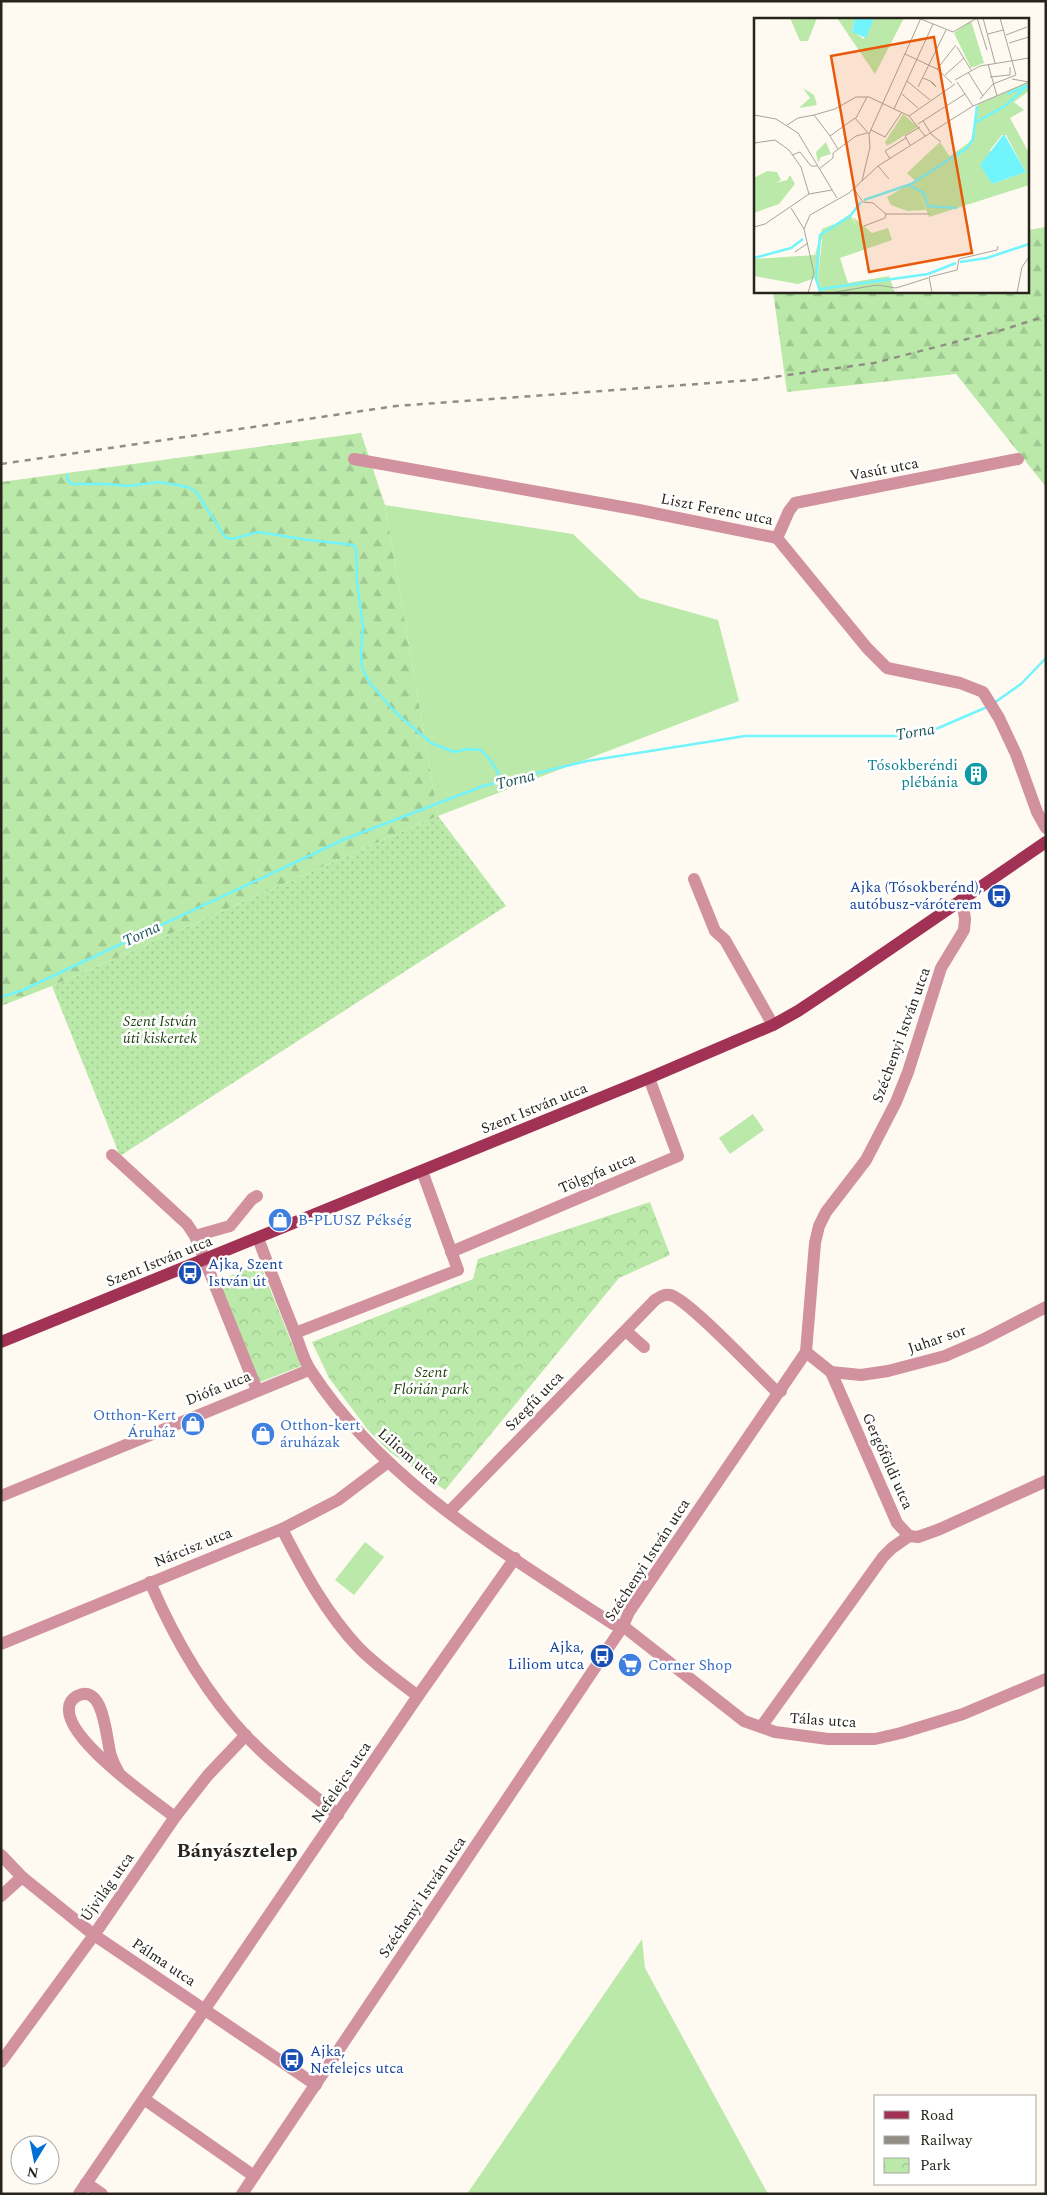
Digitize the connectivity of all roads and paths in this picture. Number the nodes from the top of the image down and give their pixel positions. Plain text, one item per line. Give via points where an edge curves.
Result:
1 (354, 459) dead end
2 (1018, 459) dead end
3 (777, 538) junction
4 (1046, 828) edge
5 (1046, 842) edge
6 (694, 879) dead end
7 (962, 899) junction
8 (773, 1025) junction
9 (649, 1078) junction
10 (112, 1155) dead end
11 (422, 1171) junction
12 (257, 1196) dead end
13 (195, 1236) junction
14 (258, 1238) junction
15 (451, 1252) junction
16 (205, 1259) junction
17 (1046, 1307) edge
18 (626, 1331) junction
19 (295, 1333) junction
20 (1, 1342) edge
21 (644, 1347) dead end
22 (806, 1352) junction
23 (310, 1370) junction
24 (830, 1372) junction
25 (257, 1390) junction
26 (780, 1391) junction
27 (388, 1463) junction
28 (1046, 1481) edge
29 (1, 1496) edge
30 (449, 1512) junction
31 (282, 1529) junction
32 (909, 1536) junction
33 (515, 1558) junction
34 (150, 1582) junction
35 (623, 1626) junction
36 (1, 1644) edge
37 (1046, 1680) edge
38 (418, 1696) junction
39 (762, 1727) junction
40 (246, 1735) junction
41 (119, 1773) junction
42 (338, 1815) junction
43 (175, 1818) junction
44 (1, 1856) edge
45 (22, 1877) junction
46 (1, 1896) edge
47 (94, 1935) junction
48 (205, 2009) junction
49 (1, 2062) edge
50 (316, 2085) junction
51 (144, 2099) junction
52 (254, 2176) junction
53 (86, 2183) junction
54 (79, 2194) edge
55 (102, 2194) edge
56 (242, 2194) edge

1 - 3 street, Liszt Ferenc utca
2 - 3 street, Vasút utca via 795,503
3 - 4 street, Liszt Ferenc utca via 866,648 887,668 960,683 984,692 1016,754
5 - 7 main road, Szent István utca
6 - 8 street via 715,931 725,940
7 - 8 main road, Szent István utca
7 - 22 street, Széchenyi István utca via 964,930 941,968 896,1102 866,1160 819,1226
8 - 9 main road, Szent István utca
9 - 11 main road, Szent István utca
9 - 15 street, Tölgyfa utca via 678,1156
10 - 13 street via 187,1224
11 - 14 main road, Szent István utca
11 - 15 street
12 - 13 street via 230,1226
13 - 16 street
14 - 16 main road, Szent István utca
14 - 19 street, Liliom utca
15 - 19 street via 458,1270
16 - 20 main road, Szent István utca
16 - 25 street
17 - 24 street, Juhar sor via 945,1356 870,1374
18 - 21 street
18 - 26 street, Szegfű utca via 655,1300 670,1295 695,1312 774,1390
18 - 30 street, Szegfű utca
19 - 23 street, Liliom utca
22 - 24 street, Gergőföldi utca
22 - 26 street, Széchenyi István utca
23 - 25 street, Diófa utca
23 - 27 street, Liliom utca via 346,1419
24 - 32 street, Gergőföldi utca via 897,1524
25 - 29 street, Diófa utca
26 - 35 street, Széchenyi István utca via 628,1612
27 - 30 street, Liliom utca
27 - 31 street, Nárcisz utca via 338,1500
28 - 32 street via 940,1529
30 - 33 street, Liliom utca
31 - 34 street, Nárcisz utca
31 - 38 street via 316,1593 337,1621 360,1648
32 - 39 street via 883,1557
33 - 35 street, Liliom utca via 613,1624
33 - 38 street, Nefelejcs utca
34 - 36 street, Nárcisz utca
34 - 40 street via 188,1660
35 - 39 street, Tálas utca via 744,1721
35 - 50 street, Széchenyi István utca
37 - 39 street, Tálas utca via 963,1714 874,1739 828,1739 775,1732
38 - 42 street, Nefelejcs utca
40 - 42 street
40 - 43 street, Újvilág utca via 208,1775
41 - 41 street via 91,1749 68,1716 73,1698 88,1694 96,1700 102,1710 111,1756
41 - 43 street
42 - 48 street, Nefelejcs utca
43 - 47 street, Újvilág utca
44 - 45 street, Pálma utca
45 - 46 street
45 - 47 street, Pálma utca
47 - 48 street, Pálma utca
47 - 49 street, Újvilág utca
48 - 50 street, Pálma utca
48 - 51 street, Nefelejcs utca
50 - 52 street, Széchenyi István utca
51 - 52 street
51 - 53 street, Nefelejcs utca
52 - 56 street, Széchenyi István utca
53 - 54 street, Nefelejcs utca
53 - 55 street

